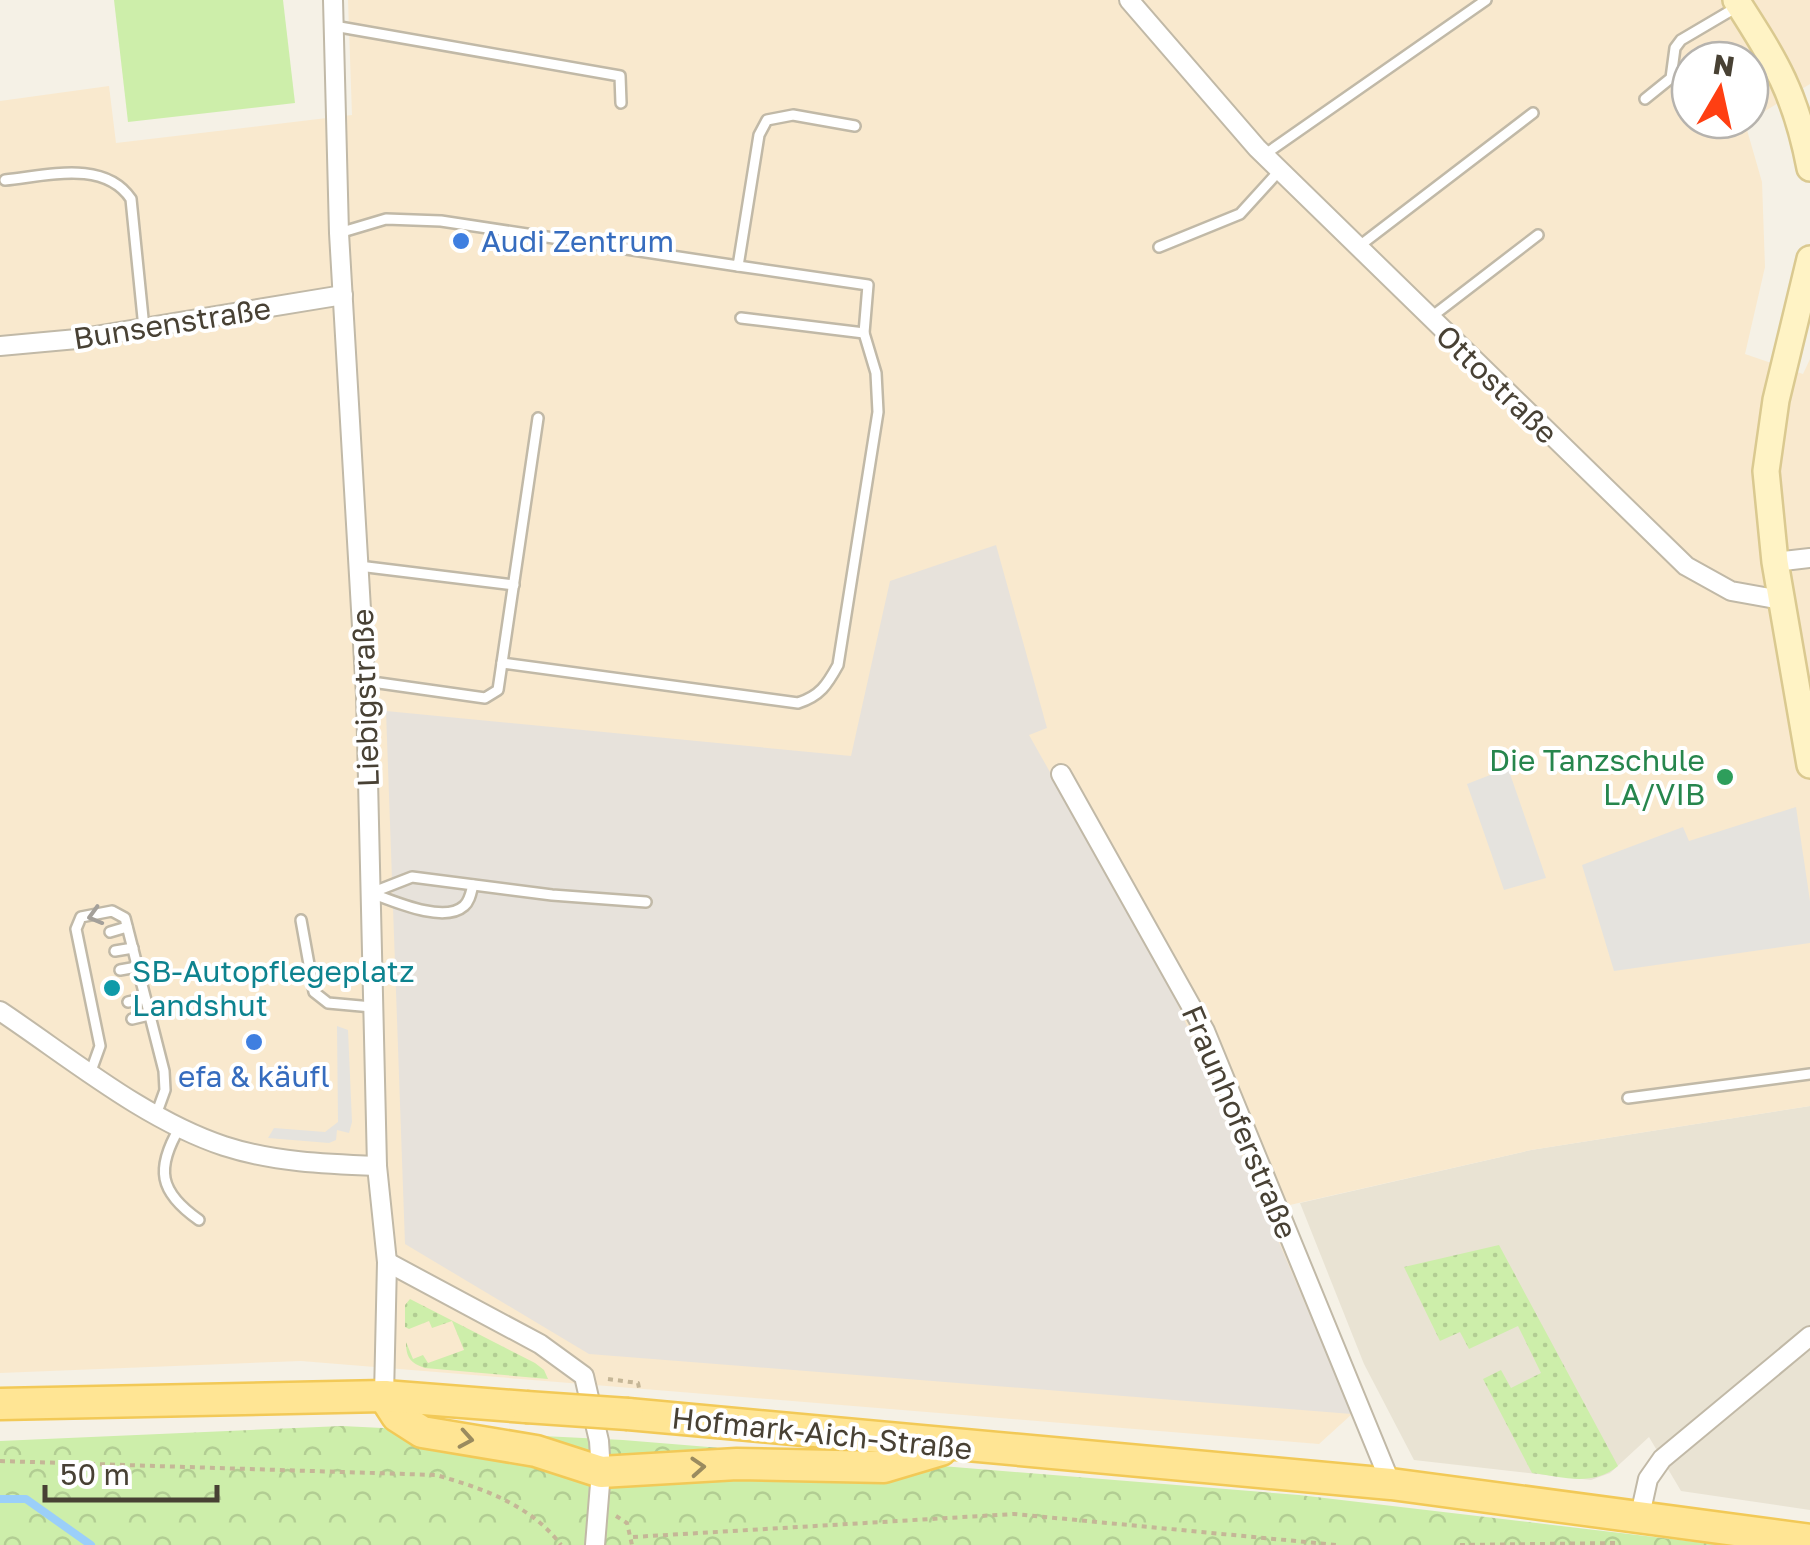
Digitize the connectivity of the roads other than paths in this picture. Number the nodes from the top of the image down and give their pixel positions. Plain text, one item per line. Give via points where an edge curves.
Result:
1 (333, 0) edge
2 (1129, 0) edge
3 (1486, 0) edge
4 (1738, 3) edge
5 (334, 26) junction
6 (1646, 99) dead end
7 (621, 103) dead end
8 (1802, 104) edge
9 (1533, 113) dead end
10 (855, 126) dead end
11 (1264, 155) junction
12 (1810, 168) edge
13 (1280, 170) junction
14 (5, 180) dead end
15 (340, 233) junction
16 (1538, 236) dead end
17 (1159, 247) dead end
18 (1358, 247) junction
19 (1810, 262) edge
20 (738, 266) junction
21 (342, 295) junction
22 (741, 318) dead end
23 (1430, 318) junction
24 (144, 328) junction
25 (864, 333) junction
26 (0, 346) edge
27 (538, 418) dead end
28 (1810, 558) edge
29 (1775, 562) junction
30 (359, 566) junction
31 (514, 586) junction
32 (1781, 600) junction
33 (502, 663) junction
34 (365, 681) junction
35 (1810, 765) edge
36 (1061, 774) dead end
37 (473, 885) junction
38 (372, 893) junction
39 (646, 902) dead end
40 (301, 920) dead end
41 (128, 928) junction
42 (110, 932) dead end
43 (133, 948) junction
44 (115, 952) dead end
45 (94, 956) dead end
46 (82, 958) junction
47 (137, 967) junction
48 (120, 970) dead end
49 (98, 974) dead end
50 (86, 977) junction
51 (144, 998) junction
52 (128, 1002) dead end
53 (105, 1006) dead end
54 (372, 1007) junction
55 (92, 1008) junction
56 (0, 1011) edge
57 (149, 1016) junction
58 (132, 1019) dead end
59 (109, 1024) dead end
60 (96, 1026) junction
61 (90, 1071) junction
62 (1810, 1074) edge
63 (1628, 1098) dead end
64 (156, 1114) junction
65 (180, 1127) junction
66 (377, 1166) junction
67 (199, 1220) dead end
68 (387, 1262) junction
69 (1810, 1336) edge
70 (384, 1396) junction
71 (0, 1404) edge
72 (954, 1446) junction
73 (601, 1472) junction
74 (1392, 1484) junction
75 (1640, 1516) junction
76 (1810, 1540) edge
77 (596, 1545) edge

1 - 5 street, Liebigstraße
2 - 11 street, Ottostraße
3 - 11 lane
4 - 6 lane via 1681,40 1671,78
4 - 8 street
5 - 7 lane via 620,76
5 - 15 street, Liebigstraße
8 - 12 street
9 - 18 lane
10 - 20 lane via 793,115 767,120
11 - 13 street, Ottostraße
13 - 17 lane via 1240,214
13 - 18 street, Ottostraße
14 - 24 lane via 99,174 123,188 130,199
15 - 20 lane via 386,218 441,221
15 - 21 street, Liebigstraße
16 - 23 lane
18 - 23 street, Ottostraße
19 - 29 street via 1768,447
20 - 25 lane via 868,285
21 - 24 street, Bunsenstraße
21 - 30 street, Liebigstraße
22 - 25 lane
23 - 32 street, Ottostraße via 1686,566 1732,591
24 - 26 street, Bunsenstraße
25 - 33 lane via 878,412 838,666 814,698 798,703
27 - 31 lane
28 - 29 street
29 - 32 street
30 - 31 lane
30 - 34 street, Liebigstraße
31 - 33 lane
32 - 35 street
33 - 34 lane via 498,690 485,698
34 - 38 street, Liebigstraße
36 - 74 street, Fraunhoferstraße via 1205,1031
37 - 38 lane via 412,877
37 - 38 lane via 468,904 458,910 427,912
37 - 39 lane
38 - 54 street, Liebigstraße
40 - 54 lane via 314,992 328,1004
41 - 42 lane
41 - 43 lane
41 -> 46 lane via 112,910 81,916
43 - 44 lane
43 - 47 lane
45 - 46 lane
46 - 50 lane
47 - 48 lane
47 - 51 lane
49 - 50 lane
50 - 55 lane
51 - 52 lane
51 - 57 lane
53 - 55 lane
54 - 66 street, Liebigstraße
55 - 60 lane
56 - 61 street
57 - 58 lane
57 - 64 lane via 164,1071
59 - 60 lane
60 - 61 lane via 100,1046
61 - 64 street
62 - 63 lane
64 - 65 street
65 - 66 street via 272,1158
65 - 67 lane via 164,1166 165,1185 176,1204
66 - 68 street, Liebigstraße
68 - 70 street, Liebigstraße
68 - 73 street via 540,1344 584,1376
69 - 75 street via 1662,1459 1648,1479
70 - 71 main road, Hofmark-Aich-Straße
70 - 72 main road, Hofmark-Aich-Straße, bridge
70 -> 73 main road via 422,1432 536,1451
73 -> 72 main road via 737,1464 884,1467
72 - 74 main road, Hofmark-Aich-Straße
73 - 77 street
74 - 75 main road, Hofmark-Aich-Straße
75 - 76 main road, Hofmark-Aich-Straße

